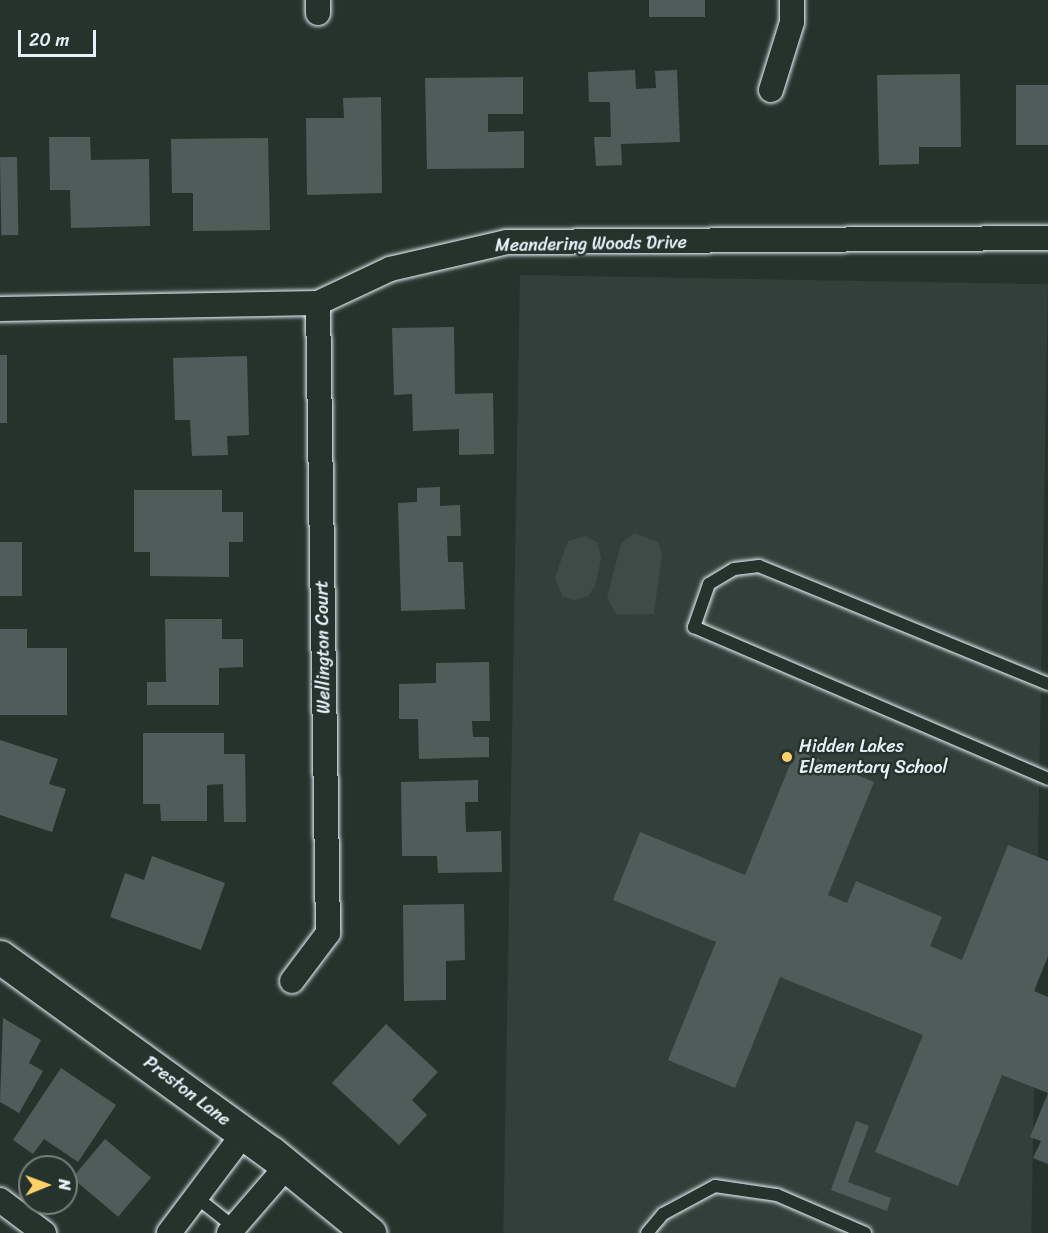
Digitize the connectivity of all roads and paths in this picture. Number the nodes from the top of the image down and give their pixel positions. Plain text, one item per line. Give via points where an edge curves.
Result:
1 (792, 0) edge
2 (771, 90) dead end
3 (1048, 238) edge
4 (318, 303) junction
5 (0, 309) edge
6 (1048, 684) edge
7 (1048, 779) edge
8 (0, 957) edge
9 (292, 981) dead end
10 (244, 1133) junction
11 (287, 1166) junction
12 (196, 1197) junction
13 (0, 1200) edge
14 (231, 1230) edge
15 (44, 1233) edge
16 (169, 1233) edge
17 (369, 1233) edge
18 (647, 1233) edge
19 (865, 1233) edge

1 - 2 street via 792,22
3 - 4 street, Meandering Woods Drive via 507,242 390,269
4 - 5 street, Meandering Woods Drive
4 - 9 street, Wellington Court via 328,933
6 - 7 lane via 759,566 734,569 709,584 694,627
8 - 10 street, Preston Lane
10 - 11 street, Preston Lane
10 - 12 street
11 - 14 street
11 - 17 street, Preston Lane
12 - 14 lane
12 - 16 street
13 - 15 street
18 - 19 lane via 663,1214 715,1186 777,1195

